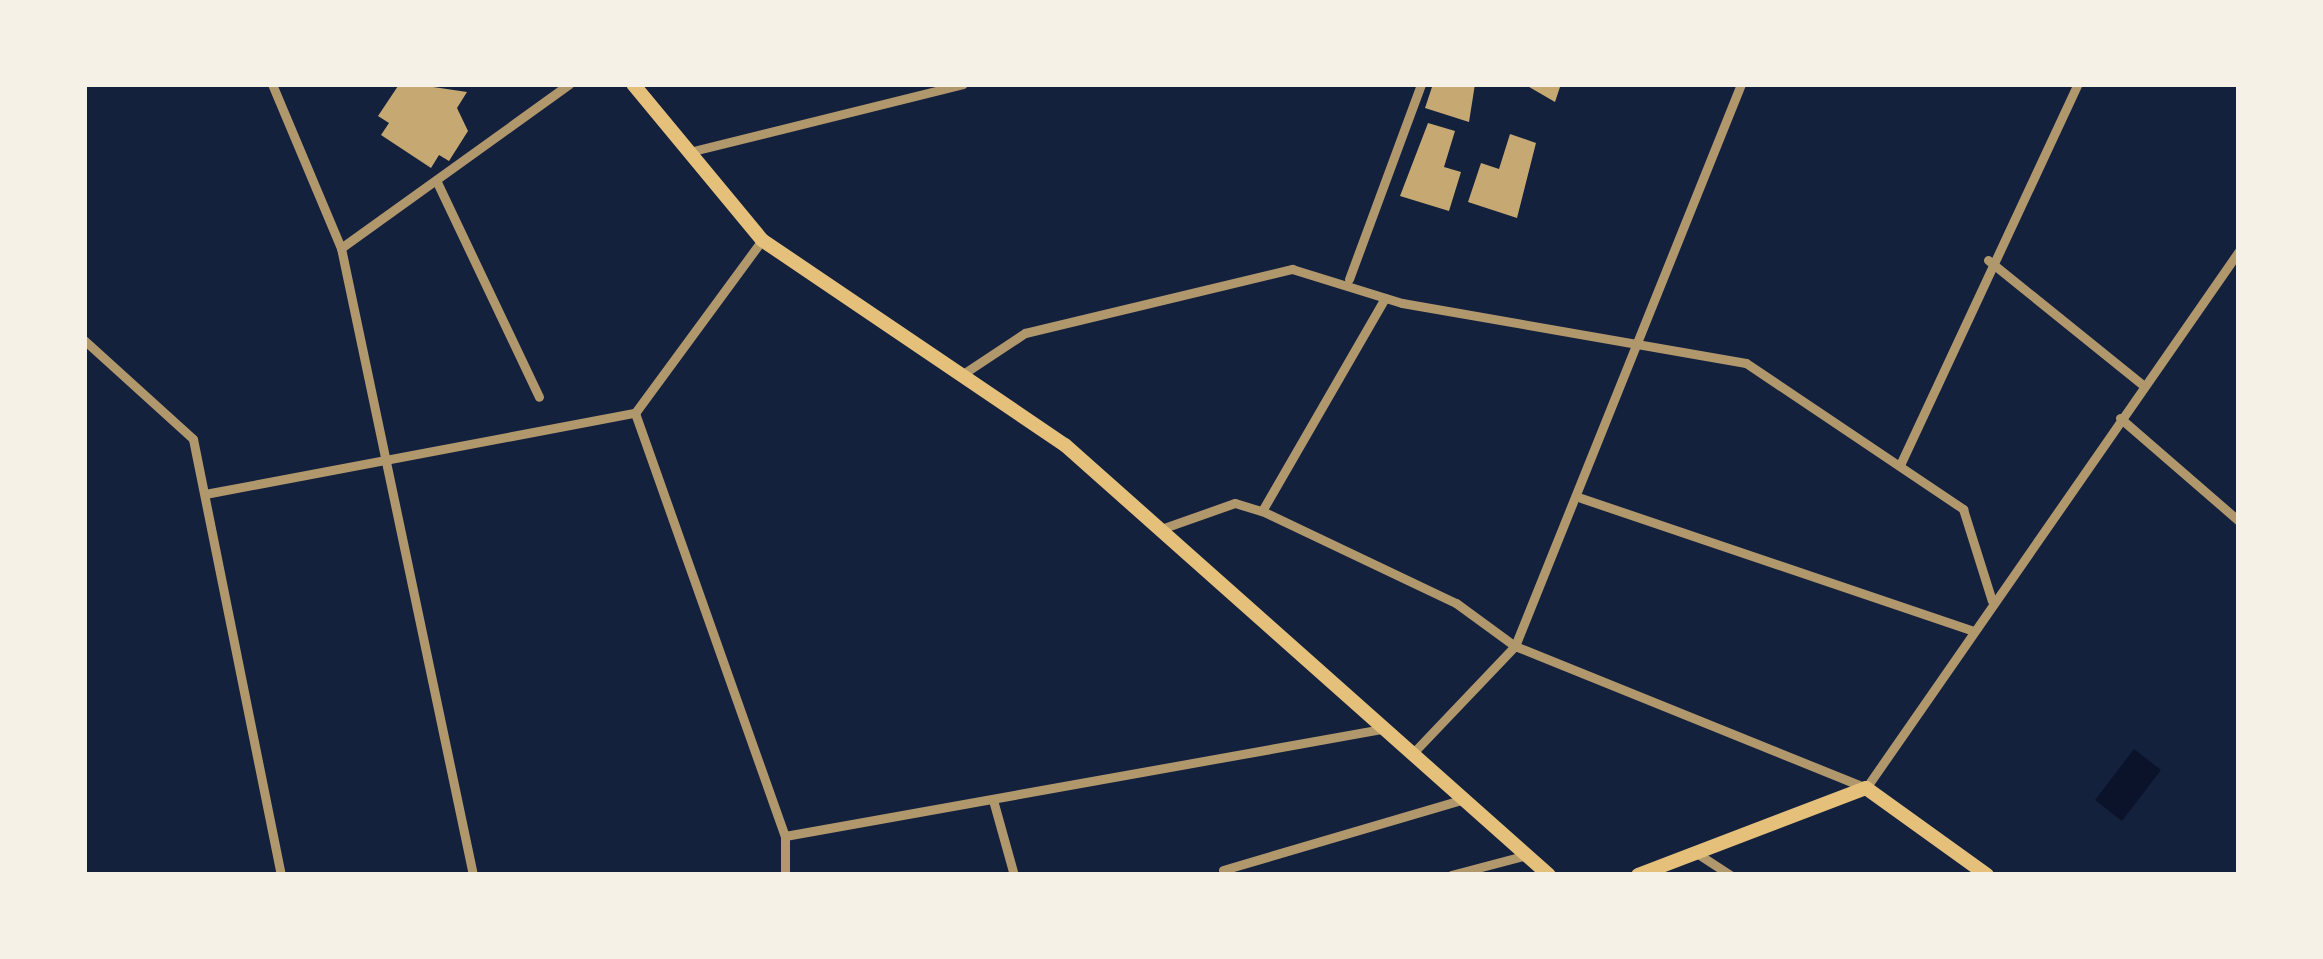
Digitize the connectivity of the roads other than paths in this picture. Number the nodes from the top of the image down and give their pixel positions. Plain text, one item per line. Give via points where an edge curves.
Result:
1 (272, 84) edge
2 (569, 84) edge
3 (633, 84) edge
4 (963, 84) edge
5 (1421, 84) edge
6 (1741, 84) edge
7 (2078, 84) edge
8 (936, 87) edge
9 (688, 152) junction
10 (436, 180) junction
11 (762, 241) junction
12 (341, 248) junction
13 (2239, 251) edge
14 (1988, 260) junction
15 (1349, 279) junction
16 (1385, 298) junction
17 (84, 340) edge
18 (1639, 343) junction
19 (966, 372) junction
20 (2143, 385) junction
21 (539, 397) dead end
22 (635, 413) junction
23 (2120, 418) junction
24 (392, 455) junction
25 (1900, 465) junction
26 (205, 494) junction
27 (1581, 498) junction
28 (1262, 511) junction
29 (2239, 520) edge
30 (1160, 530) junction
31 (1992, 602) junction
32 (1972, 630) junction
33 (1515, 646) junction
34 (1385, 728) junction
35 (1413, 753) junction
36 (1866, 788) junction
37 (1465, 799) junction
38 (993, 800) junction
39 (785, 836) junction
40 (1530, 854) junction
41 (1698, 854) junction
42 (1222, 870) dead end
43 (281, 875) edge
44 (473, 875) edge
45 (785, 875) edge
46 (1014, 875) edge
47 (1451, 875) edge
48 (1549, 875) edge
49 (1638, 875) edge
50 (1730, 875) edge
51 (1987, 875) edge

1 - 12 street
2 - 10 street
3 - 9 main road
4 - 8 street
5 - 15 street
6 - 18 street
7 - 14 street
8 - 9 street
9 - 11 main road
10 - 12 street
10 - 21 street
11 - 19 main road
11 - 22 street
12 - 24 street
13 - 20 street
14 - 20 street
14 - 25 street
15 - 16 street
15 - 19 street via 1247,275 1025,333
16 - 18 street
16 - 28 street
17 - 26 street via 193,439
18 - 25 street via 1767,369
18 - 27 street
19 - 30 main road
20 - 23 street
22 - 24 street
22 - 39 street
23 - 29 street
23 - 31 street
24 - 26 street
24 - 44 street
25 - 31 street via 1964,509
26 - 43 street
27 - 32 street
27 - 33 street
28 - 30 street via 1235,503
28 - 33 street via 1456,603
30 - 34 main road
31 - 32 street
32 - 36 street
33 - 35 street
33 - 36 street
34 - 35 main road
34 - 38 street
35 - 37 main road
36 - 41 main road
36 - 51 main road
37 - 40 main road
37 - 42 street
38 - 39 street
38 - 46 street
39 - 45 street
40 - 47 street
40 - 48 main road
41 - 49 main road
41 - 50 street

